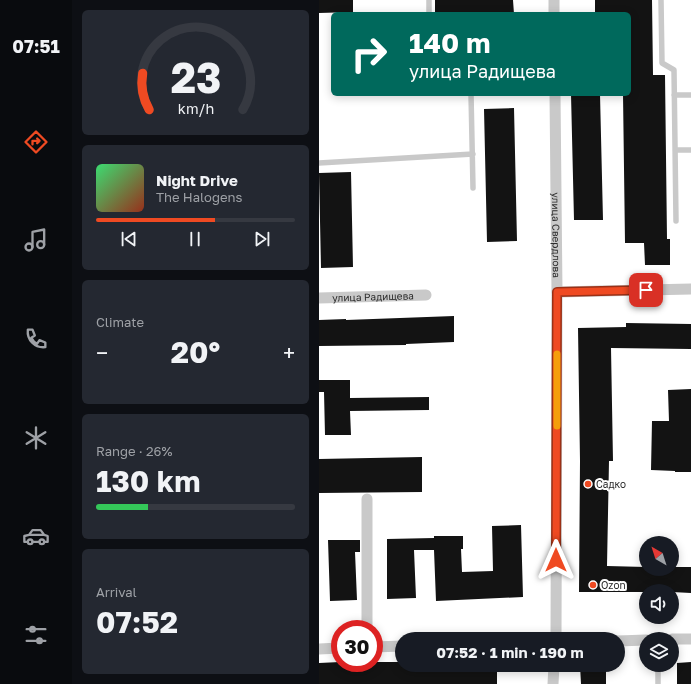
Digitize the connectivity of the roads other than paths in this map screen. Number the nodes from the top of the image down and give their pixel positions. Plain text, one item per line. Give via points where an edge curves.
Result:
1 (429, 0) edge
2 (554, 0) edge
3 (661, 0) edge
4 (429, 12) edge
5 (554, 12) edge
6 (674, 95) junction
7 (691, 95) edge
8 (471, 96) edge
9 (555, 96) edge
10 (675, 150) junction
11 (691, 150) edge
12 (473, 154) junction
13 (319, 163) edge
14 (473, 188) dead end
15 (676, 221) dead end
16 (691, 289) edge
17 (557, 292) junction
18 (426, 295) dead end
19 (319, 298) edge
20 (367, 499) dead end
21 (367, 620) edge
22 (556, 632) edge
23 (691, 639) edge
24 (639, 640) edge
25 (679, 640) edge
26 (625, 641) edge
27 (395, 646) edge
28 (383, 647) edge
29 (331, 648) edge
30 (319, 649) edge
31 (554, 672) edge
32 (659, 672) edge
33 (553, 684) edge
34 (658, 684) edge

1 - 4 lane
2 - 5 street
3 - 6 lane via 662,63 674,70
6 - 7 lane
6 - 10 lane
8 - 12 lane
9 - 17 street, улица Свердлова
10 - 11 lane
10 - 15 lane
12 - 13 lane
12 - 14 lane
16 - 17 street
17 - 22 street, улица Свердлова
18 - 19 street, улица Радищева
20 - 21 street
23 - 25 street
24 - 26 street
27 - 28 street
29 - 30 street
31 - 33 street
32 - 34 lane

